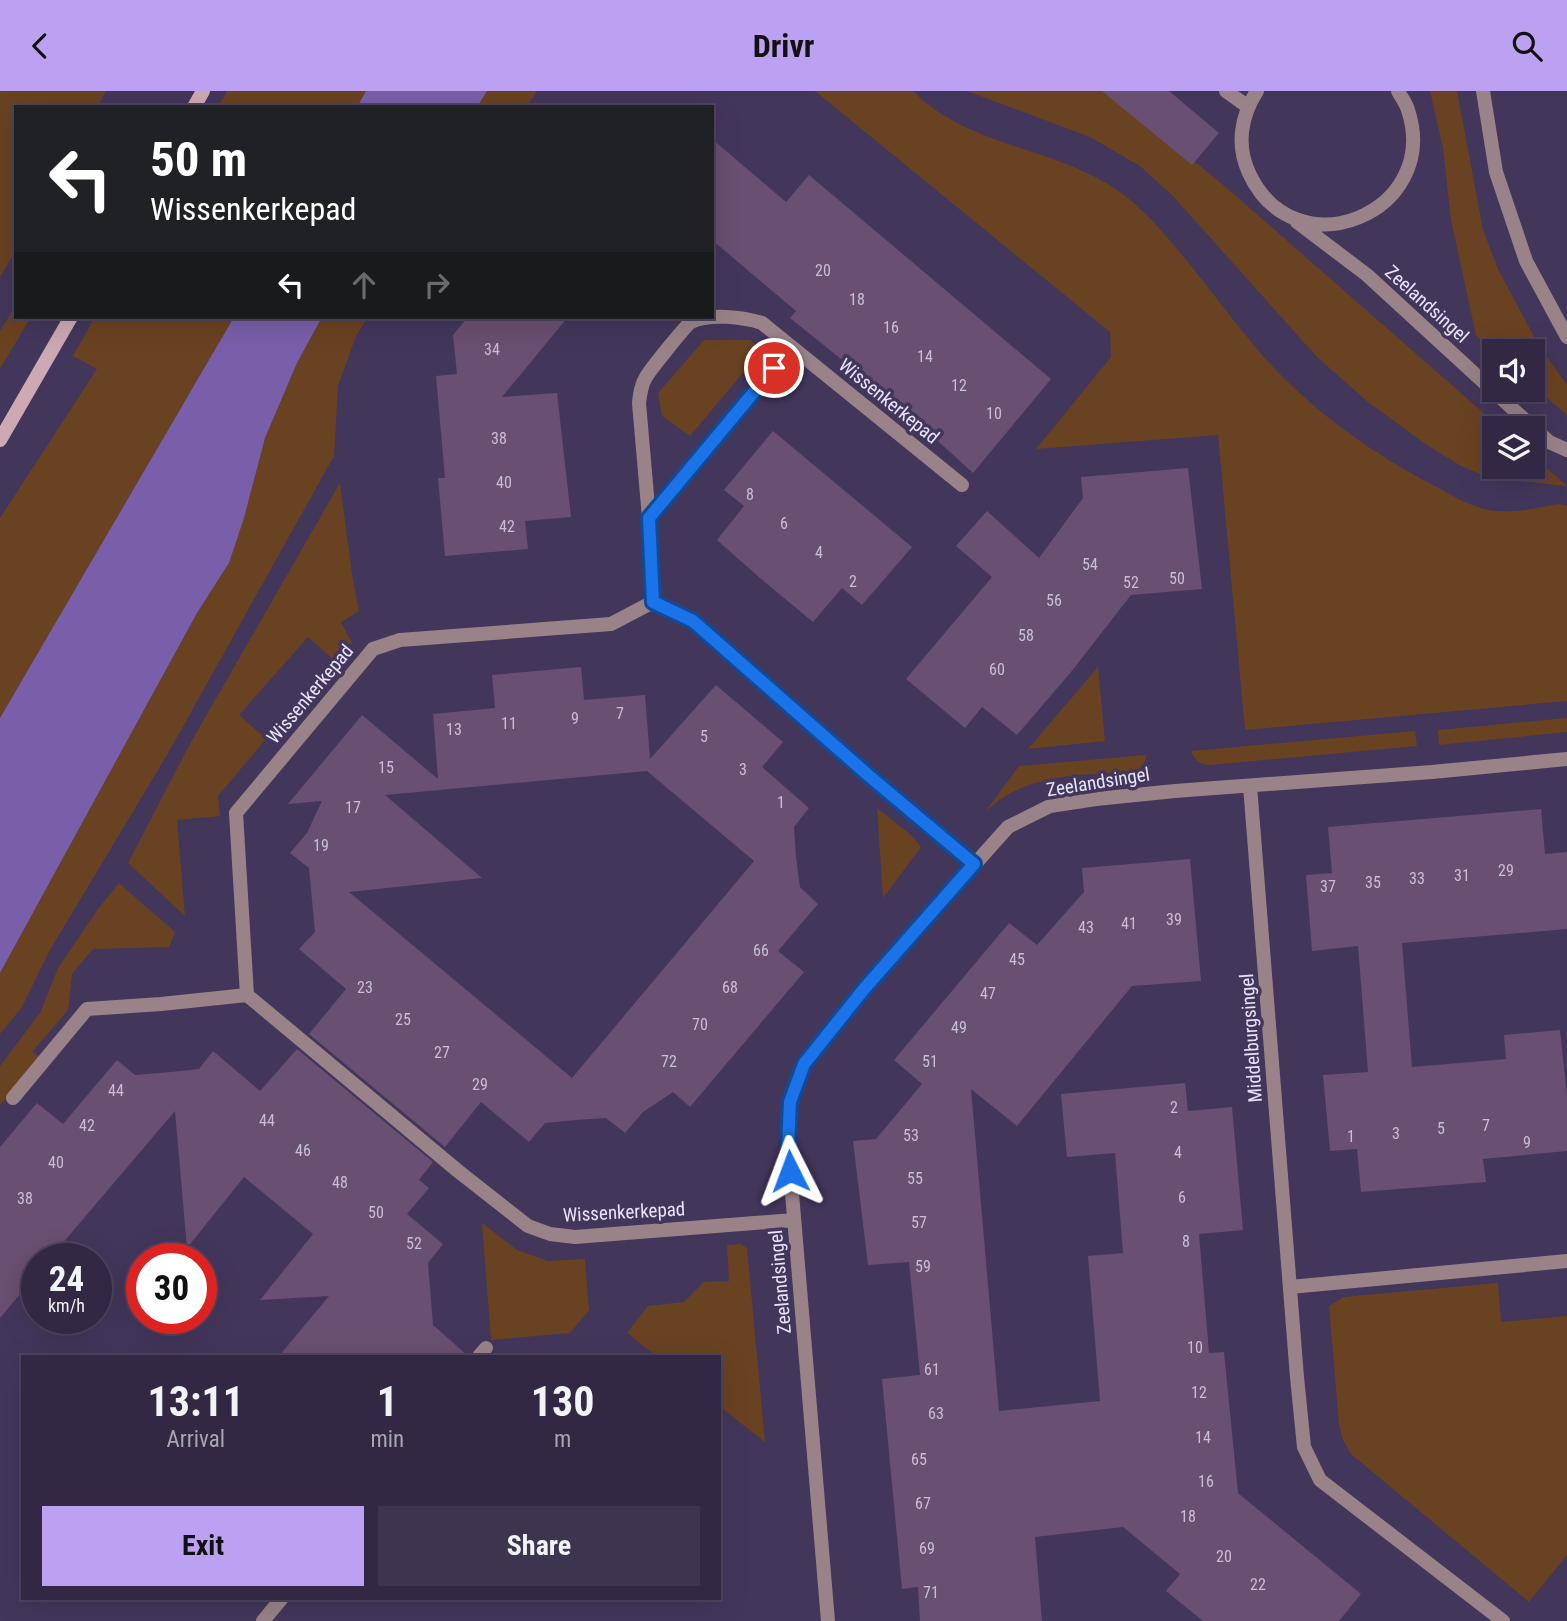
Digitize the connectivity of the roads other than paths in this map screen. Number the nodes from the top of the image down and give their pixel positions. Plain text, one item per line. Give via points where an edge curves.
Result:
1 (1226, 91) edge
2 (1256, 91) edge
3 (1398, 91) edge
4 (1483, 91) edge
5 (1247, 106) junction
6 (1290, 216) junction
7 (714, 317) edge
8 (71, 319) edge
9 (701, 319) edge
10 (1567, 337) edge
11 (792, 347) junction
12 (0, 440) edge
13 (1567, 450) edge
14 (962, 485) dead end
15 (649, 518) junction
16 (653, 602) junction
17 (1567, 759) edge
18 (1250, 786) junction
19 (974, 864) junction
20 (247, 995) junction
21 (13, 1098) dead end
22 (794, 1220) junction
23 (1567, 1261) edge
24 (1290, 1287) junction
25 (280, 1600) edge
26 (263, 1621) edge
27 (828, 1621) edge
28 (1503, 1621) edge

1 - 5 street
2 - 5 street, Zeelandsingel
3 - 6 street, Zeelandsingel via 1408,108 1413,137 1409,166 1396,191 1374,211 1348,223 1318,225
4 - 10 street via 1496,172 1527,261
5 - 6 street, Zeelandsingel via 1240,134 1244,163 1256,189
6 - 13 street, Zeelandsingel via 1367,275 1549,442
7 - 11 street, Wissenkerkepad via 762,323
8 - 12 main road
9 - 15 street, Wissenkerkepad via 690,322 640,390
11 - 14 street, Wissenkerkepad
11 - 15 street
15 - 16 street, Wissenkerkepad
16 - 19 street via 693,621
16 - 20 street, Wissenkerkepad via 611,624 400,641 373,649 236,813
17 - 18 street, Zeelandsingel
18 - 19 street, Zeelandsingel via 1050,806 1008,827
18 - 24 street, Middelburgsingel
19 - 22 street, Zeelandsingel via 804,1064 790,1102
20 - 21 street via 87,1009
20 - 22 street, Wissenkerkepad via 528,1226 575,1237
22 - 27 street, Zeelandsingel
23 - 24 street
24 - 28 street, Middelburgsingel via 1304,1447 1320,1480
25 - 26 street

